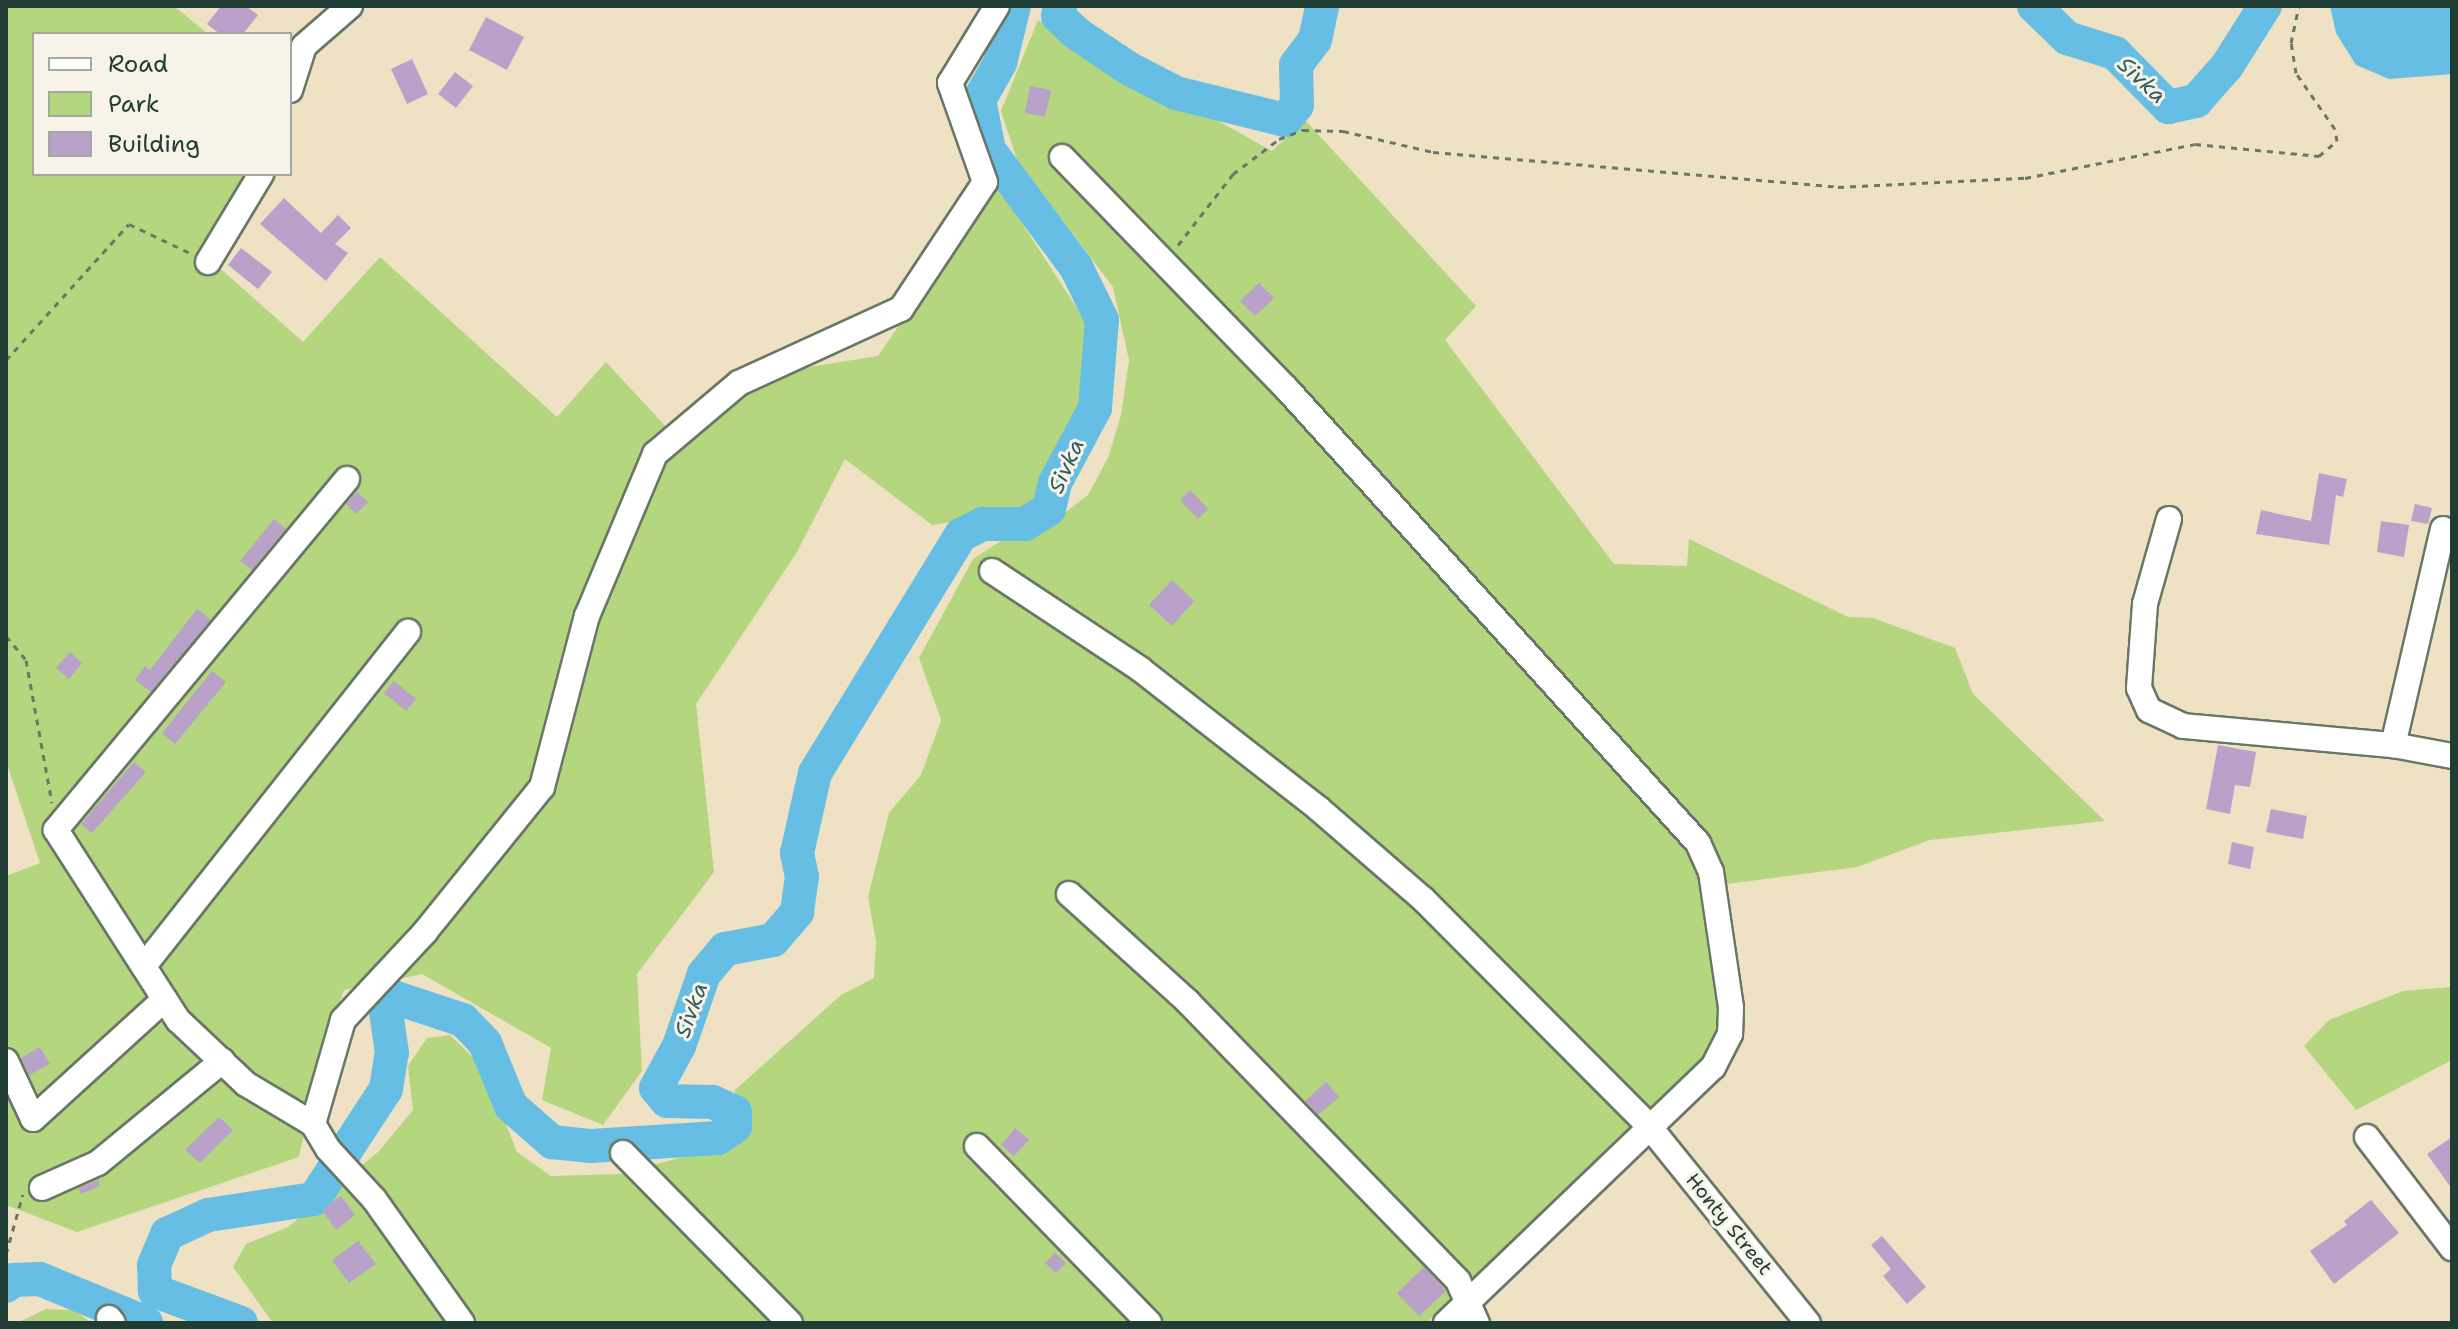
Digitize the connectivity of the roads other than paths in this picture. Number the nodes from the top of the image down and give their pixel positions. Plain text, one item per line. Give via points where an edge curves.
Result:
1 (350, 6) edge
2 (997, 6) edge
3 (292, 84) edge
4 (1062, 157) dead end
5 (260, 176) edge
6 (208, 262) road end
7 (347, 479) dead end
8 (2169, 519) dead end
9 (2443, 529) dead end
10 (992, 571) dead end
11 (408, 632) dead end
12 (2393, 745) junction
13 (2452, 756) edge
14 (1069, 894) dead end
15 (144, 966) junction
16 (165, 999) junction
17 (6, 1061) edge
18 (222, 1061) junction
19 (313, 1124) junction
20 (1649, 1126) junction
21 (2367, 1137) dead end
22 (977, 1146) dead end
23 (623, 1153) dead end
24 (42, 1188) road end
25 (2452, 1248) edge
26 (1471, 1315) edge
27 (462, 1323) edge
28 (790, 1323) edge
29 (1149, 1323) edge
30 (1446, 1323) edge
31 (1808, 1323) edge

1 - 3 street via 304,46
2 - 19 street via 950,83 985,182 901,309 739,383 655,454 587,616 542,787 425,932 343,1020
4 - 20 street via 1286,388 1698,843 1711,872 1730,1034 1713,1067
5 - 6 street
7 - 15 street via 56,830
8 - 12 street via 2145,604 2139,688 2149,710 2183,726
9 - 12 street
10 - 20 street, Honty Street via 1140,669 1319,809 1423,899
11 - 15 street
12 - 13 street
14 - 26 street via 1188,1002 1458,1281
15 - 16 street
16 - 17 street via 33,1119
16 - 18 street via 178,1020
18 - 19 street via 246,1084
18 - 24 street via 98,1163
19 - 27 street
20 - 26 street
20 - 31 street, Honty Street
21 - 25 street
22 - 29 street
23 - 28 street
26 - 30 street

